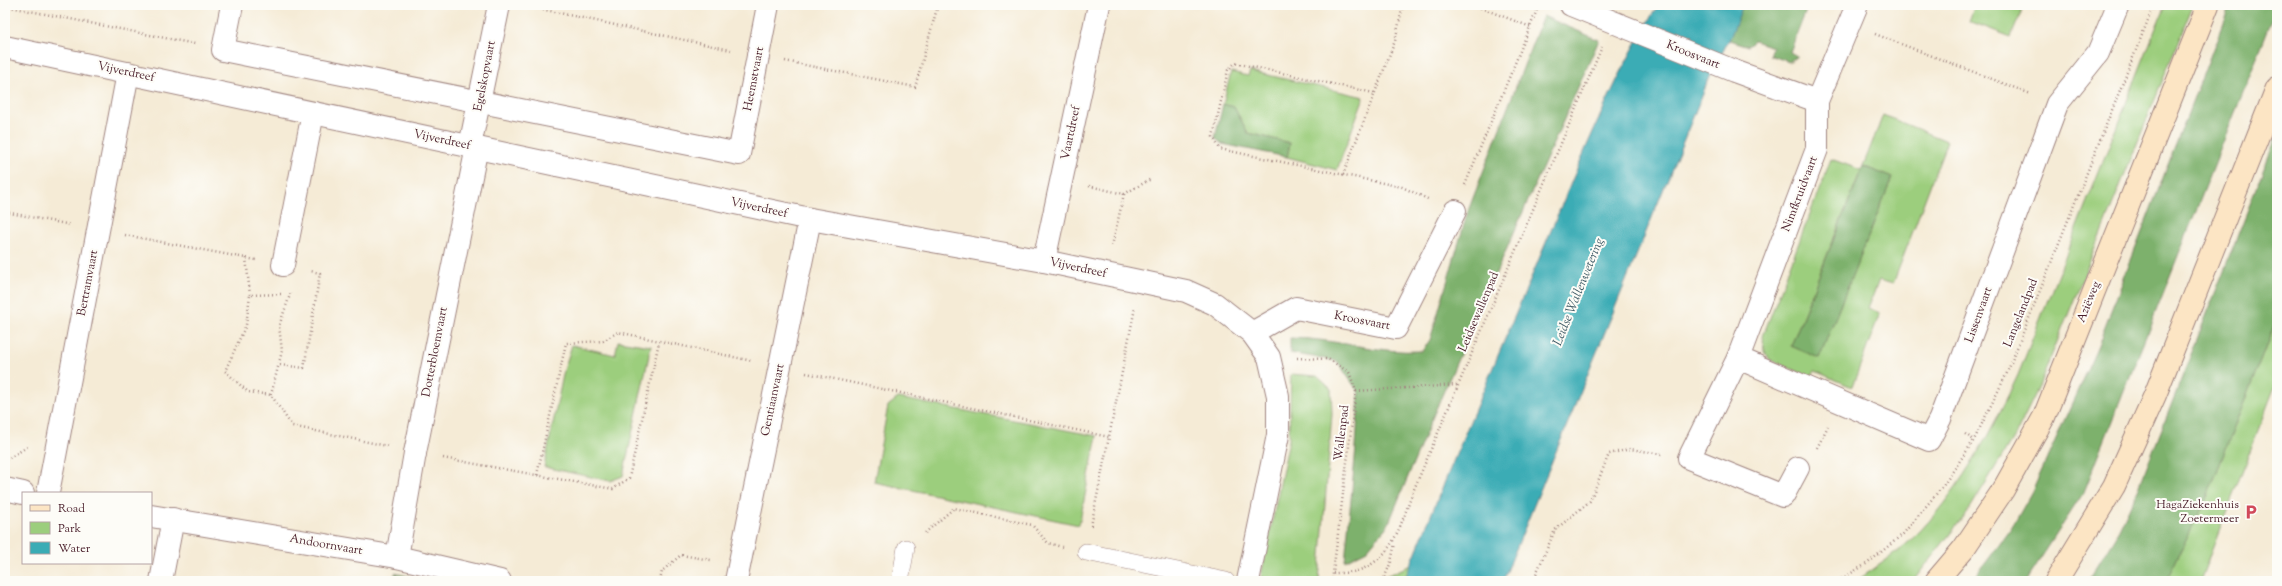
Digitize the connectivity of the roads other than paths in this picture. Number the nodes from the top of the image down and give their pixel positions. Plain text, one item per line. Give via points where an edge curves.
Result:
1 (232, 5) edge
2 (499, 5) edge
3 (768, 5) edge
4 (1099, 5) edge
5 (1572, 5) edge
6 (2118, 5) edge
7 (2208, 5) edge
8 (1853, 14) edge
9 (5, 46) edge
10 (128, 73) junction
11 (2277, 88) edge
12 (1816, 101) junction
13 (480, 103) junction
14 (313, 113) junction
15 (473, 147) junction
16 (1455, 211) road end
17 (810, 219) junction
18 (1044, 261) junction
19 (290, 267) road end
20 (1252, 332) junction
21 (1738, 358) junction
22 (1798, 468) road end
23 (5, 489) edge
24 (48, 492) edge
25 (22, 493) edge
26 (152, 516) edge
27 (172, 519) junction
28 (906, 548) road end
29 (1086, 552) road end
30 (397, 557) junction
31 (737, 573) edge
32 (161, 581) edge
33 (500, 581) edge
34 (900, 581) edge
35 (1226, 581) edge
36 (1248, 581) edge
37 (1936, 581) edge
38 (2056, 581) edge

1 - 13 street via 223,50
2 - 13 street, Egelskopvaart
3 - 13 street, Heemstvaart via 739,154
4 - 18 street, Vaartdreef
5 - 12 street, Kroosvaart via 1734,71
6 - 21 street, Lissenvaart via 2098,53 2057,104 1940,419 1929,440
7 - 37 main road, Aziëweg via 2044,417 2003,490 1964,548
8 - 12 street, Nimfkruidvaart
9 - 10 street, Vijverdreef
10 - 14 street, Vijverdreef
10 - 24 street, Bertramvaart
11 - 38 main road via 2155,395 2114,486
12 - 21 street, Nimfkruidvaart via 1817,149
13 - 15 street, Egelskopvaart
14 - 15 street, Vijverdreef
14 - 19 street
15 - 17 street, Vijverdreef
15 - 30 street, Dotterbloemvaart
16 - 20 street, Kroosvaart via 1396,328 1296,308
17 - 18 street, Vijverdreef
17 - 31 street, Gentiaanvaart
18 - 20 street, Vijverdreef via 1186,291 1215,304
20 - 36 street, Vijverdreef via 1269,357 1278,396 1278,435
21 - 22 street, Nimfkruidvaart via 1689,458 1783,496
23 - 25 street
26 - 27 street, Andoornvaart
27 - 30 street, Andoornvaart
27 - 32 street
28 - 34 lane
29 - 35 lane
30 - 33 street, Andoornvaart

